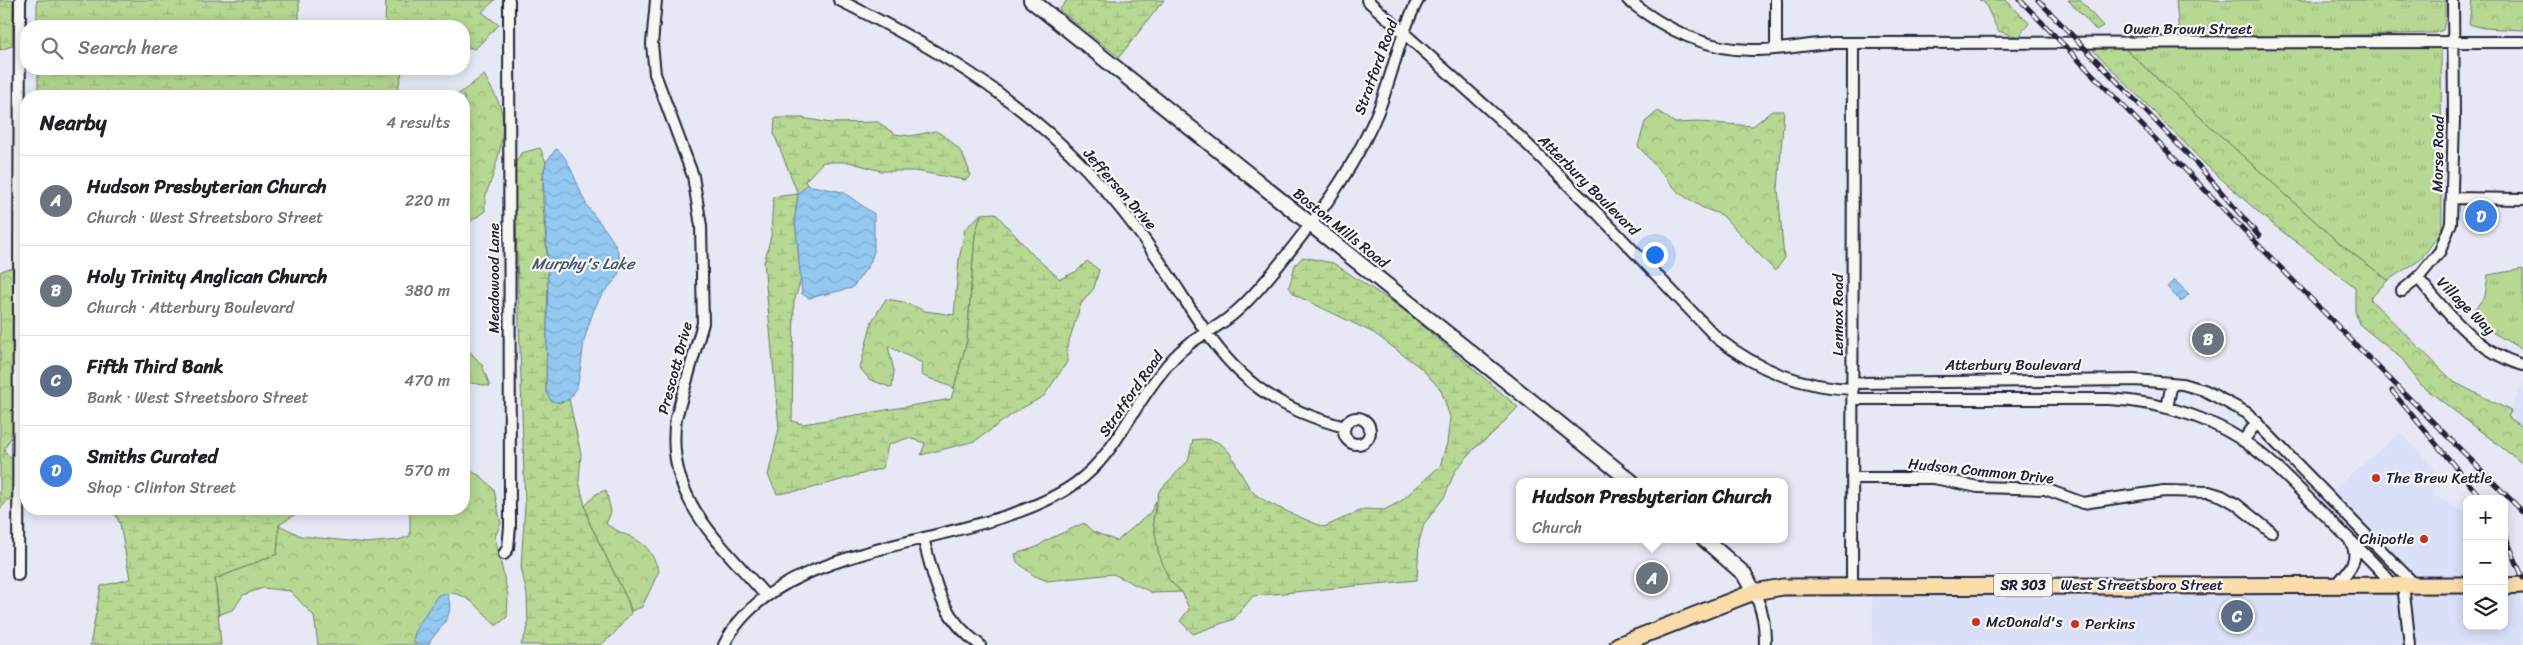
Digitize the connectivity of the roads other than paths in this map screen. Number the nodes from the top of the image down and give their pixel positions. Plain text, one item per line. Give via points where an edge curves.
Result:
1 (20, 0) edge
2 (509, 0) edge
3 (656, 0) edge
4 (839, 0) edge
5 (1031, 0) edge
6 (1367, 0) edge
7 (1418, 0) edge
8 (1628, 0) edge
9 (1776, 0) edge
10 (2454, 0) edge
11 (1405, 33) junction
12 (2454, 42) junction
13 (2523, 42) edge
14 (1853, 44) junction
15 (1776, 48) junction
16 (2452, 198) junction
17 (2523, 199) edge
18 (1310, 225) junction
19 (2418, 278) junction
20 (2402, 291) dead end
21 (1207, 333) junction
22 (2523, 365) edge
23 (2172, 383) junction
24 (1853, 390) junction
25 (2167, 408) junction
26 (2257, 422) junction
27 (1345, 427) dead end
28 (2243, 441) junction
29 (1627, 478) edge
30 (1854, 478) junction
31 (2271, 532) dead end
32 (923, 538) junction
33 (2350, 540) junction
34 (1709, 543) edge
35 (504, 554) dead end
36 (18, 575) dead end
37 (2336, 585) junction
38 (2404, 585) junction
39 (2463, 585) edge
40 (2523, 585) edge
41 (1852, 586) junction
42 (2508, 586) edge
43 (1754, 592) junction
44 (766, 596) junction
45 (724, 645) edge
46 (980, 645) edge
47 (1618, 645) edge
48 (1765, 645) edge
49 (2410, 645) edge

1 - 36 street
2 - 35 street, Meadowood Lane via 510,527 508,548
3 - 44 street, Prescott Drive via 652,44 655,74 693,176 701,226 703,323 676,418 676,464 684,492 700,520
4 - 21 street, Jefferson Drive via 955,62 1043,128 1087,171 1126,216
5 - 18 street, Boston Mills Road
6 - 11 street, Atterbury Boulevard
7 - 11 street, Stratford Road
8 - 15 street, Owen Brown Street via 1661,23 1706,42 1722,47
9 - 15 street
10 - 12 street, Morse Road
11 - 18 street, Stratford Road via 1369,131 1354,160
11 - 24 street, Atterbury Boulevard via 1598,214 1717,338 1738,355 1795,381
12 - 13 street, Owen Brown Street
12 - 14 street, Owen Brown Street
12 - 16 street, Morse Road
14 - 15 street, Owen Brown Street
14 - 24 street, Lennox Road
16 - 17 street
16 - 19 street, Morse Road via 2452,223 2447,238
18 - 21 street, Stratford Road via 1244,304
18 - 29 street, Boston Mills Road
19 - 20 street, Morse Road
19 - 22 street, Village Way via 2477,340 2501,356
21 - 27 street, Jefferson Drive via 1242,374 1267,395 1312,418
21 - 32 street, Stratford Road via 1189,344 1160,374 1108,453 1079,481 1030,508
23 - 24 street, Atterbury Boulevard via 2135,380 1876,381
23 - 25 street
23 - 26 street, Atterbury Boulevard via 2204,390 2239,408
24 - 25 street, Atterbury Boulevard via 2109,399
24 - 30 street, Lennox Road
25 - 28 street, Atterbury Boulevard via 2208,422
26 - 28 street
26 - 38 street, Atterbury Boulevard
28 - 33 street, Atterbury Boulevard via 2274,465
30 - 31 street, Hudson Common Drive via 1934,478 1978,487 2045,489 2083,503 2162,492 2209,492 2236,504
30 - 41 street, Lennox Road
32 - 44 street, Stratford Road via 820,568 793,579
32 - 46 street via 943,604 960,629
33 - 37 street via 2355,548 2355,558 2350,570
33 - 38 street, Atterbury Boulevard
34 - 43 street via 1744,574
37 - 38 main road, West Streetsboro Street / SR 303
37 - 41 main road, West Streetsboro Street / SR 303
38 - 39 main road, West Streetsboro Street / SR 303
38 - 49 street
40 - 42 main road
41 - 43 main road, West Streetsboro Street / SR 303 via 1783,587
43 - 47 main road, West Streetsboro Street / SR 303
43 - 48 street via 1762,607
44 - 45 street

